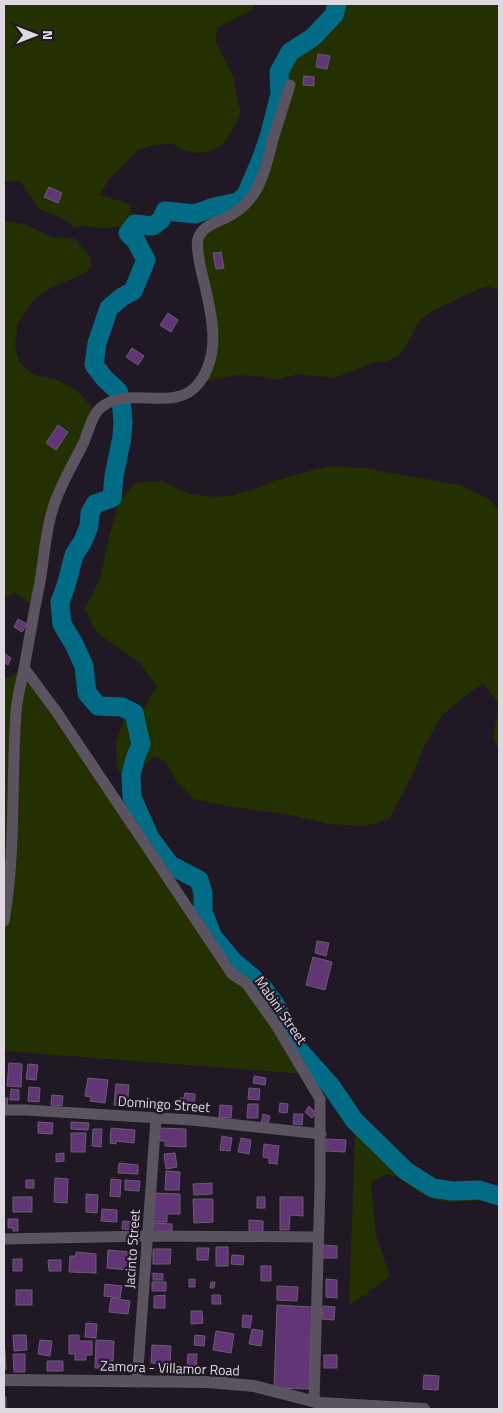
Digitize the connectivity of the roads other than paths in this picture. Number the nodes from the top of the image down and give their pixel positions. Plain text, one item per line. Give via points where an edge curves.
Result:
1 (290, 85) dead end
2 (24, 668) junction
3 (4, 921) edge
4 (4, 1110) edge
5 (156, 1118) junction
6 (321, 1134) junction
7 (148, 1236) junction
8 (319, 1237) junction
9 (4, 1239) edge
10 (4, 1380) edge
11 (137, 1382) junction
12 (314, 1402) junction
13 (424, 1409) edge

1 - 2 street via 260,182 250,199 199,236 197,245 213,336 213,350 200,382 182,396 132,398 102,406 72,462 52,508
2 - 3 street via 16,709 10,880
2 - 6 street, Mabini Street via 232,974 246,983 276,1025 320,1099
4 - 5 street, Domingo Street
5 - 6 street, Domingo Street
5 - 7 street, Jacinto Street
6 - 8 street, Mabini Street
7 - 8 street
7 - 9 street
7 - 11 street, Jacinto Street
8 - 12 street, Mabini Street
10 - 11 main road, Zamora - Villamor Road
11 - 12 main road, Zamora - Villamor Road via 254,1386
12 - 13 main road, Zamora - Villamor Road

